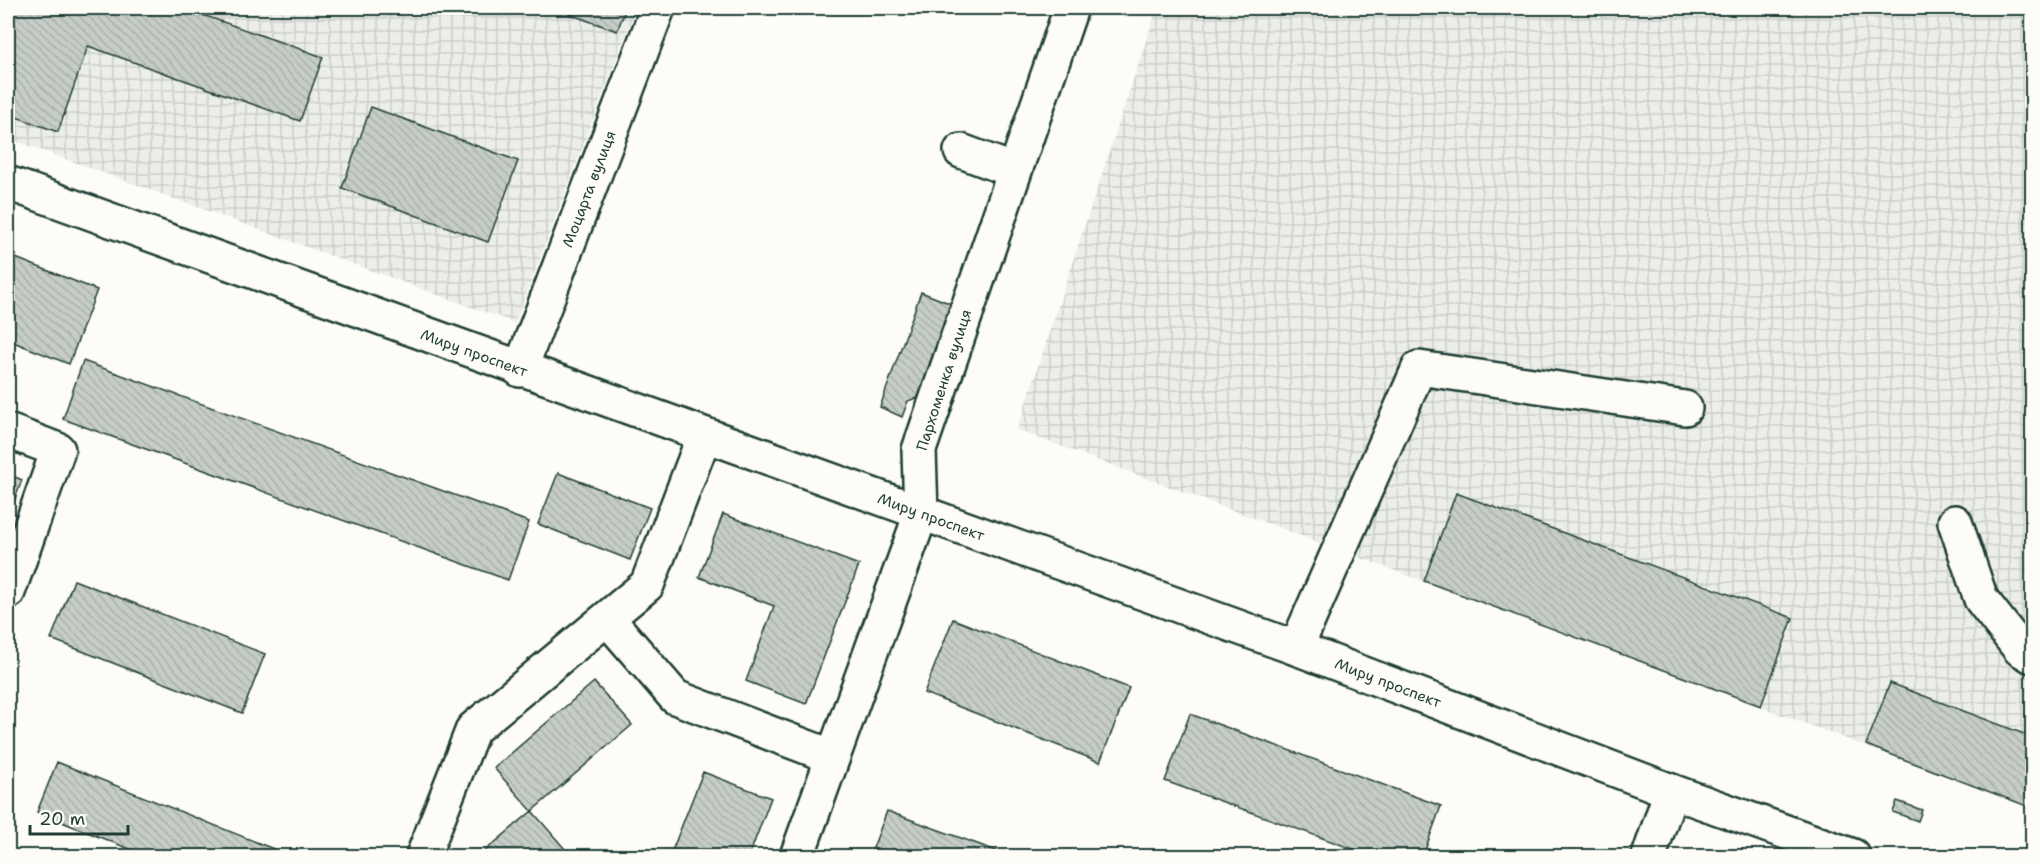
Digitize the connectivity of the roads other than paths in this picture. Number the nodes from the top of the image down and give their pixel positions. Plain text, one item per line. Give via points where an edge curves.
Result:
1 (658, 8) edge
2 (1071, 8) edge
3 (961, 151) dead end
4 (1015, 171) junction
5 (8, 183) edge
6 (520, 370) junction
7 (1685, 408) dead end
8 (8, 430) edge
9 (704, 436) junction
10 (921, 514) junction
11 (1955, 522) dead end
12 (8, 592) edge
13 (607, 618) junction
14 (1296, 648) junction
15 (2032, 656) edge
16 (833, 757) junction
17 (1671, 791) junction
18 (423, 856) edge
19 (797, 856) edge
20 (1649, 856) edge
21 (1853, 856) edge

1 - 6 main road, Моцарта вулиця
2 - 4 main road, Пархоменка вулиця
3 - 4 main road
4 - 10 main road, Пархоменка вулиця via 919,450
5 - 6 main road, Миру проспект
6 - 9 main road, Миру проспект
7 - 14 main road via 1419,368
8 - 12 main road via 58,450
9 - 10 main road, Миру проспект
9 - 13 main road via 647,585
10 - 14 main road, Миру проспект
10 - 16 main road, Пархоменка вулиця
11 - 15 main road via 1980,599 2020,649
13 - 16 main road via 675,698
13 - 18 main road via 473,729
14 - 17 main road, Миру проспект
16 - 19 main road, Пархоменка вулиця
17 - 20 main road
17 - 21 main road, Миру проспект

